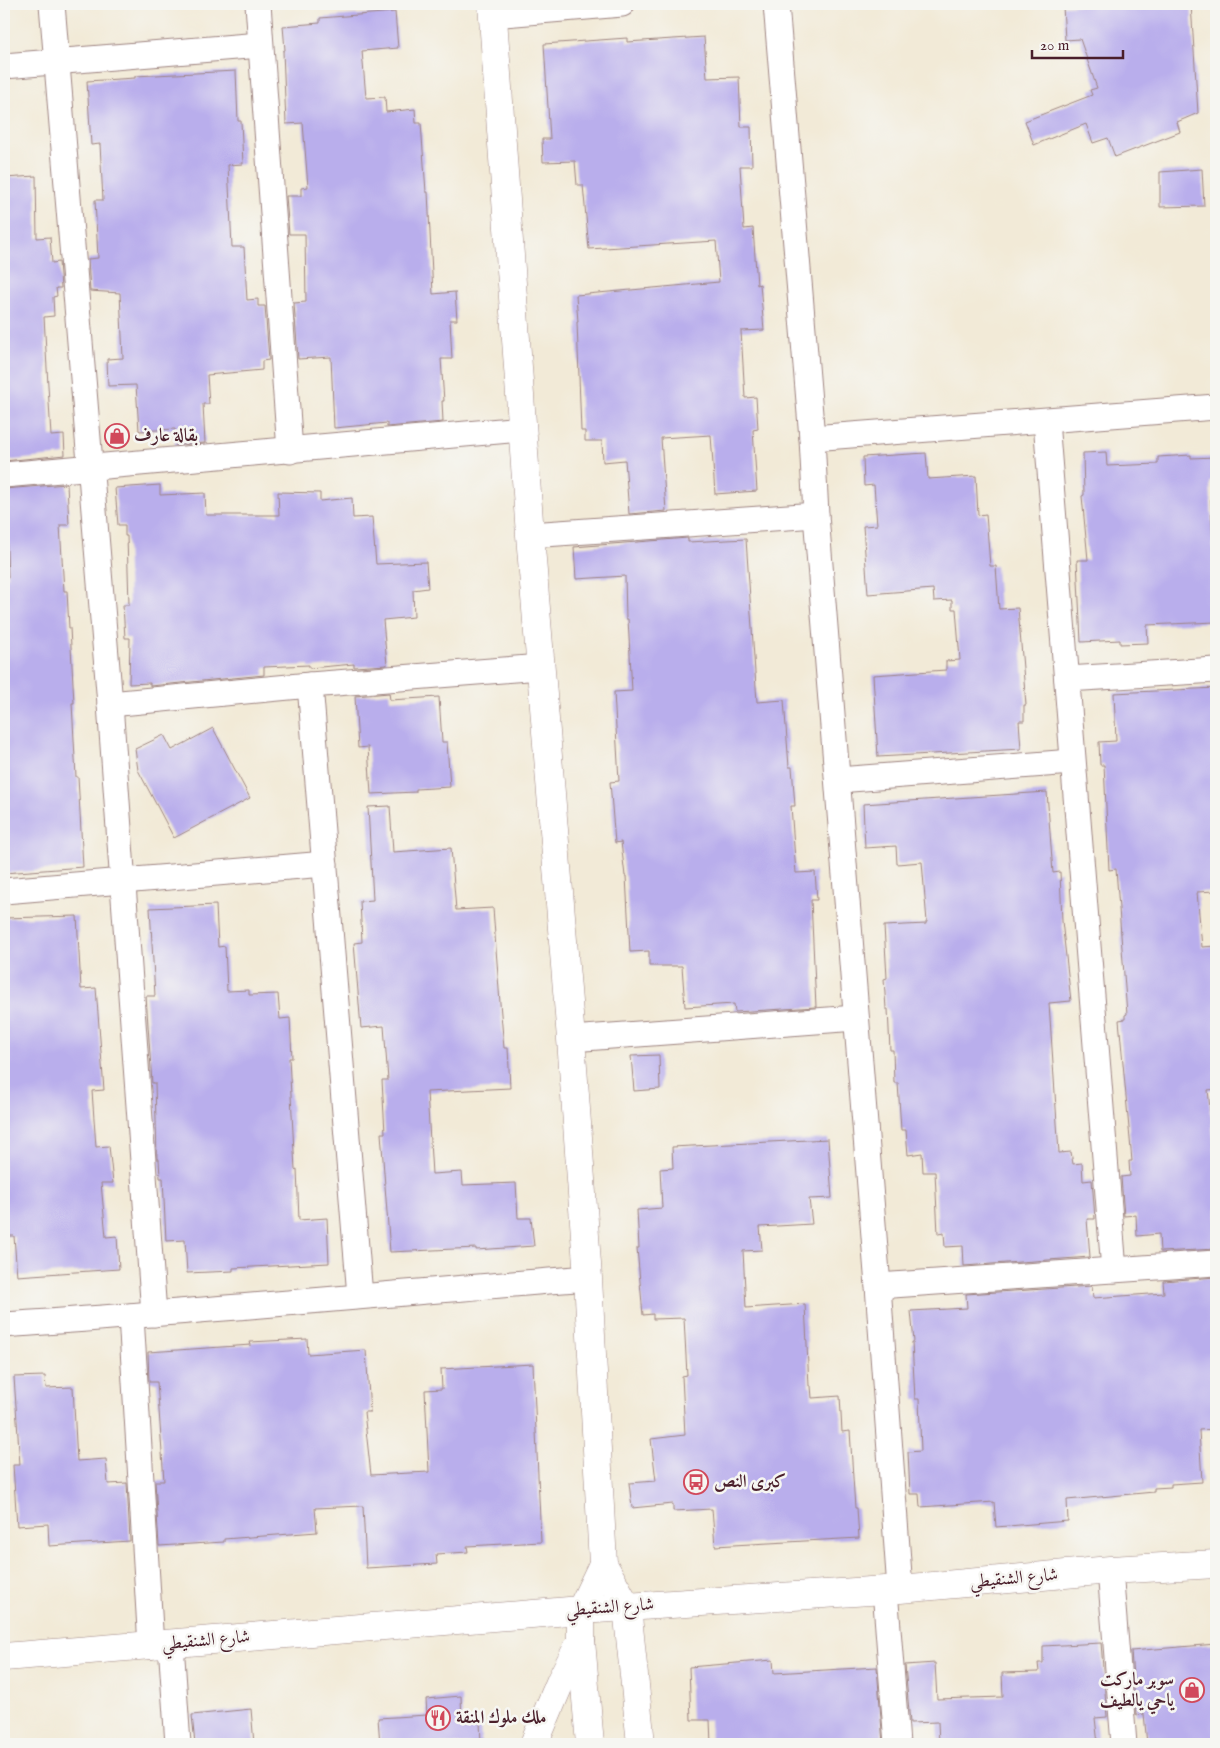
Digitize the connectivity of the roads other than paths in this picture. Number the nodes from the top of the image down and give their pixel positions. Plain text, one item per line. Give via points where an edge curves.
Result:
1 (52, 4) edge
2 (258, 4) edge
3 (622, 4) edge
4 (776, 4) edge
5 (492, 9) edge
6 (260, 45) junction
7 (56, 62) junction
8 (4, 66) edge
9 (1216, 407) edge
10 (1046, 421) junction
11 (522, 429) junction
12 (812, 438) junction
13 (290, 451) junction
14 (92, 468) junction
15 (4, 475) edge
16 (816, 515) junction
17 (530, 535) junction
18 (541, 667) junction
19 (1216, 670) edge
20 (1067, 679) junction
21 (310, 685) junction
22 (110, 704) junction
23 (1072, 762) junction
24 (838, 780) junction
25 (325, 864) junction
26 (123, 880) junction
27 (4, 891) edge
28 (856, 1018) junction
29 (571, 1039) junction
30 (1216, 1263) edge
31 (1114, 1270) junction
32 (588, 1278) junction
33 (878, 1286) junction
34 (360, 1296) junction
35 (142, 1315) junction
36 (4, 1325) edge
37 (603, 1564) junction
38 (1216, 1564) edge
39 (1110, 1570) junction
40 (893, 1589) junction
41 (627, 1607) junction
42 (581, 1610) junction
43 (581, 1641) junction
44 (161, 1645) junction
45 (4, 1656) edge
46 (178, 1744) edge
47 (534, 1744) edge
48 (590, 1744) edge
49 (641, 1744) edge
50 (898, 1744) edge
51 (1124, 1744) edge

1 - 7 street
2 - 6 street
3 - 5 street
4 - 12 street
5 - 11 street
6 - 7 street
6 - 13 street
7 - 8 street
7 - 14 street
9 - 10 street
10 - 12 street
10 - 20 street
11 - 13 street
11 - 17 street
12 - 16 street
13 - 14 street
14 - 15 street
14 - 22 street
16 - 17 street
16 - 24 street
17 - 18 street
18 - 21 street
18 - 29 street
19 - 20 street
20 - 23 street
21 - 22 street
21 - 25 street
22 - 26 street
23 - 24 street
23 - 31 street
24 - 28 street
25 - 26 street
25 - 34 street
26 - 27 street
26 - 35 street
28 - 29 street
28 - 33 street
29 - 32 street
30 - 31 street
31 - 33 street
32 - 34 street
32 - 37 street
33 - 40 street
34 - 35 street
35 - 36 street
35 - 44 street
37 - 41 street
37 - 42 street
38 - 39 street, شارع الشنقيطي
39 - 40 street, شارع الشنقيطي
39 - 51 street
40 - 41 street, شارع الشنقيطي
40 - 50 street
41 - 42 street, شارع الشنقيطي
41 - 49 street
42 - 43 street
42 - 44 street, شارع الشنقيطي
43 - 47 street
43 - 48 street
44 - 45 street, شارع الشنقيطي
44 - 46 street

